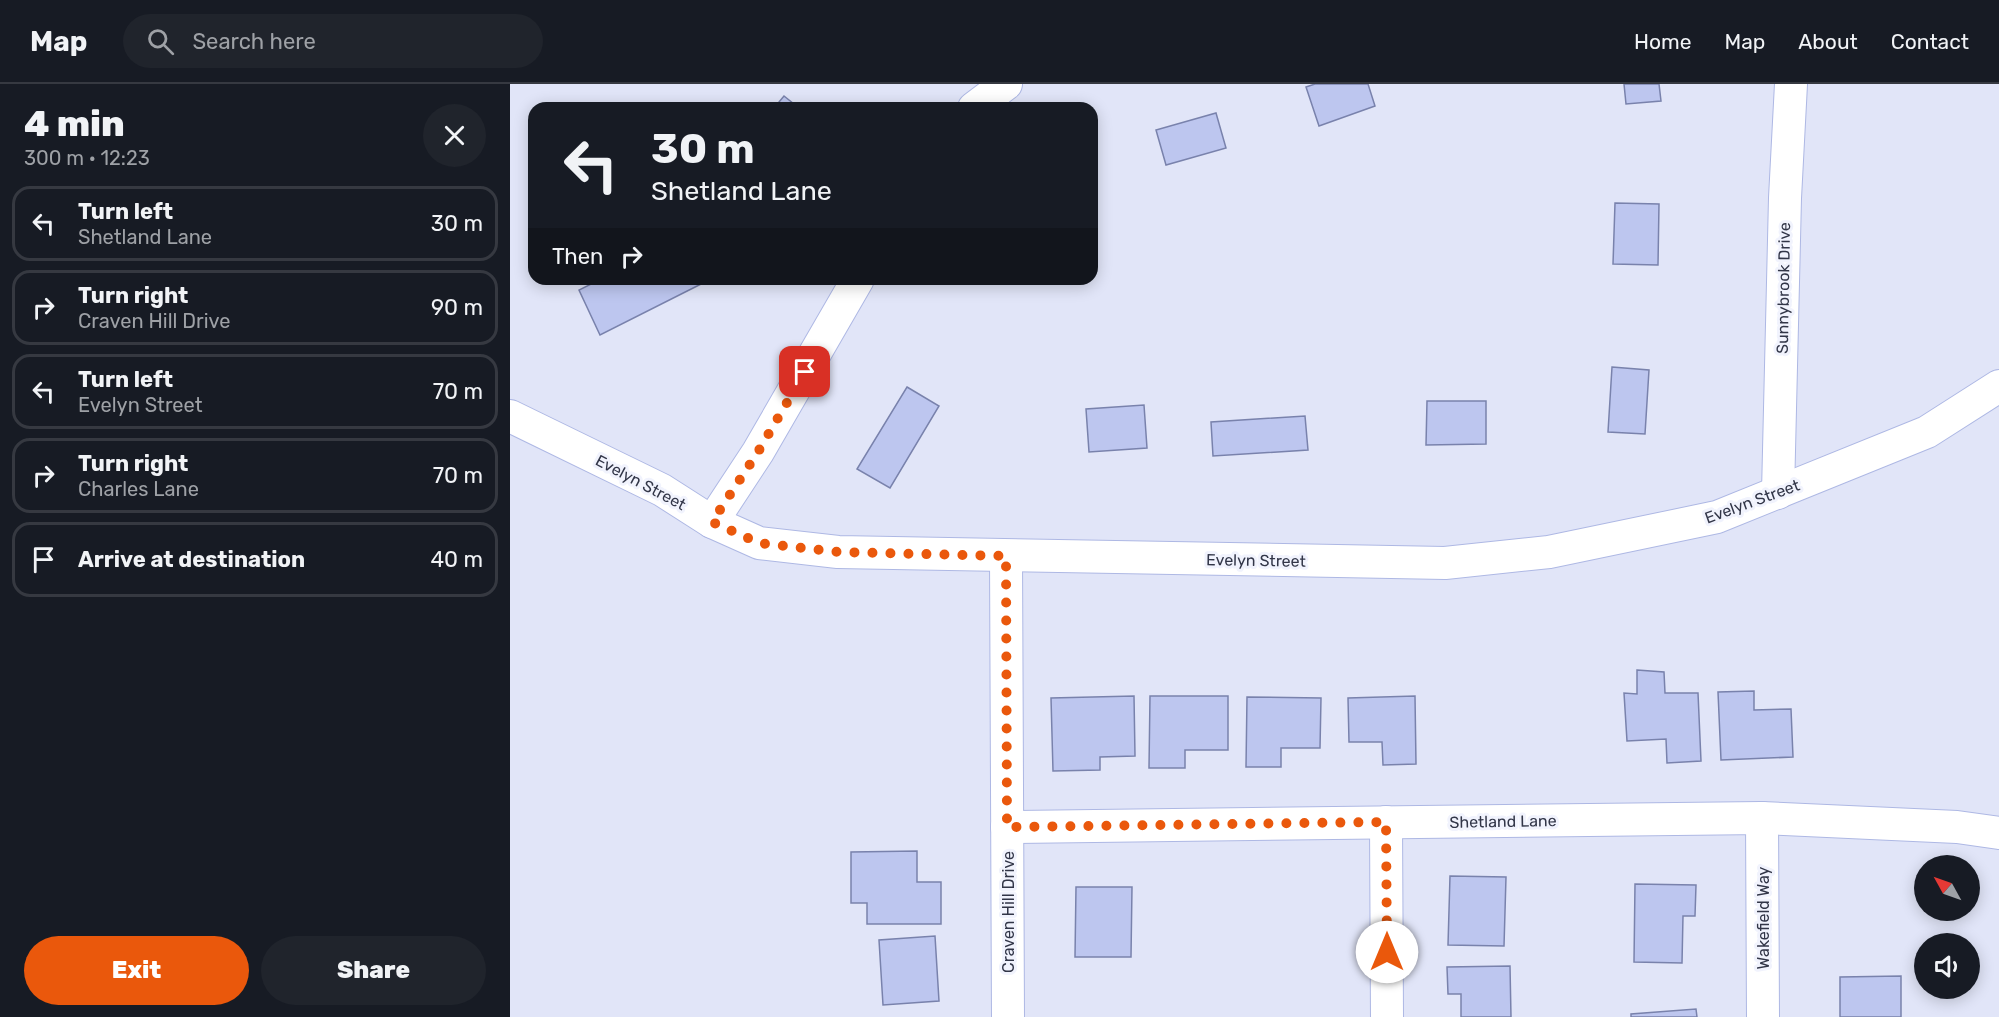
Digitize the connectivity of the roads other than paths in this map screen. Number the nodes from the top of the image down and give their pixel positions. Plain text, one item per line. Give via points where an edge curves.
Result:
1 (1006, 84) edge
2 (1791, 84) edge
3 (982, 102) edge
4 (855, 285) edge
5 (1999, 386) edge
6 (510, 416) edge
7 (1778, 493) junction
8 (712, 522) junction
9 (1006, 556) junction
10 (1762, 818) junction
11 (1386, 822) junction
12 (1007, 827) junction
13 (1999, 833) edge
14 (1008, 1017) edge
15 (1387, 1017) edge
16 (1763, 1017) edge

1 - 3 street
2 - 7 street, Sunnybrook Drive
4 - 8 street via 758,452
5 - 7 street, Evelyn Street via 1927,432
6 - 8 street, Evelyn Street via 662,490
7 - 9 street, Evelyn Street via 1717,517 1549,552 1445,563
8 - 9 street, Evelyn Street via 759,543 838,552
9 - 12 street, Craven Hill Drive
10 - 11 street, Shetland Lane
10 - 13 street, Shetland Lane via 1958,827
10 - 16 street, Wakefield Way
11 - 12 street, Shetland Lane
11 - 15 street
12 - 14 street, Craven Hill Drive

